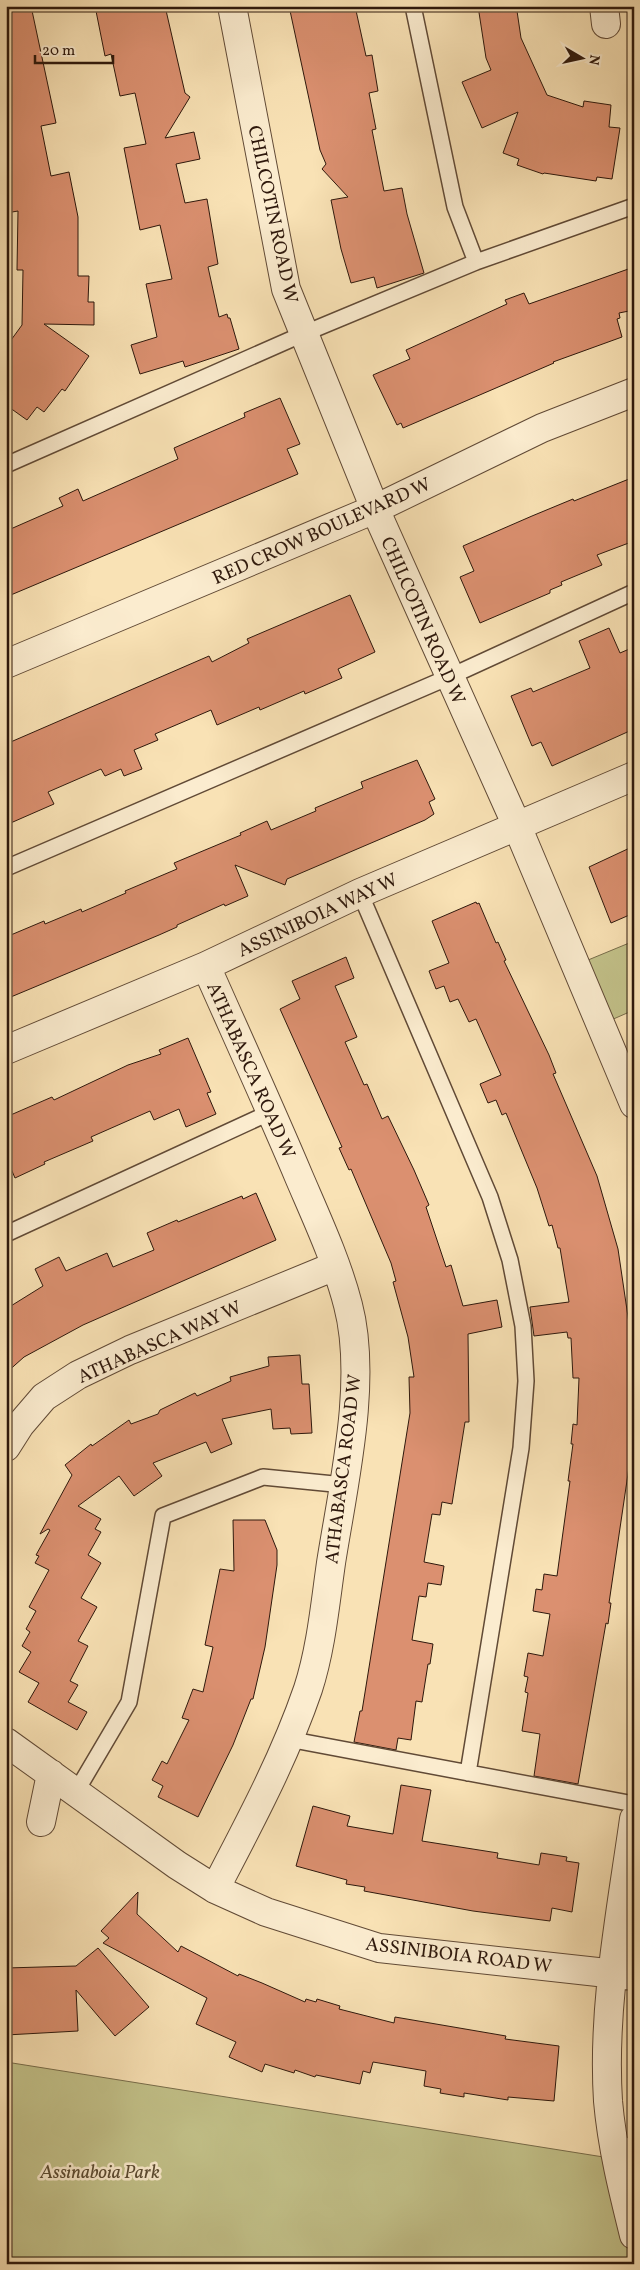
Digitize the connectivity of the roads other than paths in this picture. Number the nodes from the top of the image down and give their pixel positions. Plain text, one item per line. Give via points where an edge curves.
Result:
1 (232, 6) edge
2 (413, 6) edge
3 (634, 206) edge
4 (476, 262) junction
5 (303, 334) junction
6 (634, 392) edge
7 (6, 465) edge
8 (375, 509) junction
9 (634, 592) edge
10 (6, 664) edge
11 (449, 677) junction
12 (634, 776) edge
13 (517, 826) junction
14 (6, 868) edge
15 (360, 893) junction
16 (206, 966) junction
17 (6, 1050) edge
18 (634, 1104) edge
19 (271, 1112) junction
20 (6, 1234) edge
21 (334, 1266) junction
22 (6, 1447) edge
23 (344, 1485) junction
24 (288, 1739) junction
25 (6, 1742) edge
26 (468, 1773) junction
27 (51, 1774) junction
28 (76, 1792) junction
29 (634, 1804) edge
30 (634, 1819) edge
31 (41, 1822) dead end
32 (215, 1889) junction
33 (623, 1975) edge
34 (624, 2146) edge
35 (634, 2235) edge

1 - 5 street, CHILCOTIN ROAD W via 286,288
2 - 4 lane via 455,207
3 - 4 lane
4 - 5 lane
5 - 7 lane
5 - 8 street, CHILCOTIN ROAD W
6 - 8 street, RED CROW BOULEVARD W via 542,428
8 - 10 street, RED CROW BOULEVARD W
8 - 11 street, CHILCOTIN ROAD W
9 - 11 lane
11 - 13 street, CHILCOTIN ROAD W
11 - 14 lane
12 - 13 street, ASSINIBOIA WAY W
13 - 15 street, ASSINIBOIA WAY W
13 - 18 street, CHILCOTIN ROAD W
15 - 16 street, ASSINIBOIA WAY W
15 - 26 lane via 490,1197 510,1260 523,1326 526,1381 521,1448
16 - 17 street, ASSINIBOIA WAY W
16 - 19 street, ATHABASCA ROAD W
19 - 20 lane
19 - 21 street, ATHABASCA ROAD W
21 - 22 street, ATHABASCA WAY W via 130,1350 78,1375 44,1397
21 - 23 street, ATHABASCA ROAD W via 349,1306 356,1388
23 - 24 street, ATHABASCA ROAD W via 319,1640 308,1687
23 - 28 lane via 264,1477 163,1516 128,1702
24 - 26 lane
24 - 32 street, ATHABASCA ROAD W via 266,1791
25 - 27 street, ASSINIBOIA ROAD W
26 - 29 lane
27 - 28 street, ASSINIBOIA ROAD W
27 - 31 street
28 - 32 street, ASSINIBOIA ROAD W
30 - 33 street
32 - 33 street, ASSINIBOIA ROAD W via 266,1912 379,1948
33 - 34 street via 607,2052 608,2102
34 - 35 street

